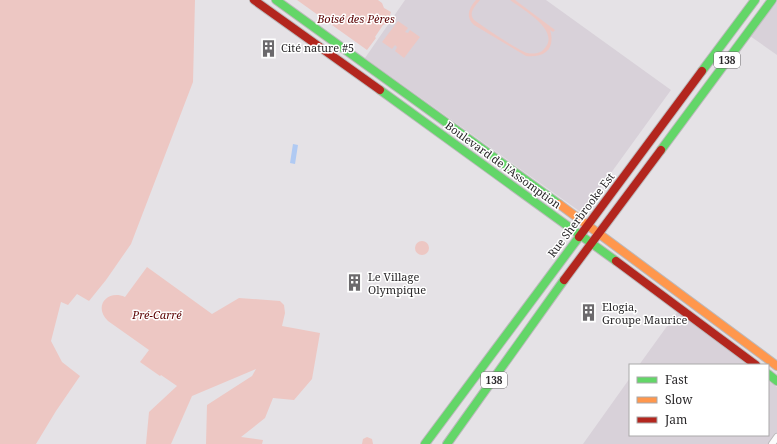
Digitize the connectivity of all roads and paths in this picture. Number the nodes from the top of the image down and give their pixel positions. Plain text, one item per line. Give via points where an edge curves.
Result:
1 (254, 0) edge
2 (276, 0) edge
3 (755, 0) edge
4 (772, 0) edge
5 (588, 225) junction
6 (599, 233) junction
7 (580, 235) junction
8 (592, 243) junction
9 (636, 261) junction
10 (630, 270) junction
11 (755, 364) edge
12 (777, 366) edge
13 (769, 375) edge
14 (777, 381) edge
15 (777, 437) edge
16 (425, 444) edge
17 (447, 444) edge
18 (772, 444) edge

1 - 7 street, Boulevard de l'Assomption
2 - 5 street, Boulevard de l'Assomption
3 - 5 street, Rue Sherbrooke Est / 138
4 - 6 street, 138
5 - 6 street, Boulevard de l'Assomption
5 - 7 street, Rue Sherbrooke Est / 138
6 - 8 street, 138
6 - 9 street, Boulevard de l'Assomption
7 - 8 street, Boulevard de l'Assomption
7 - 16 street, Rue Sherbrooke Est / 138
8 - 10 street, Boulevard de l'Assomption
8 - 17 street, 138
9 - 10 street
9 - 12 street, Boulevard de l'Assomption
10 - 11 street, Boulevard de l'Assomption
13 - 14 street
15 - 18 street

